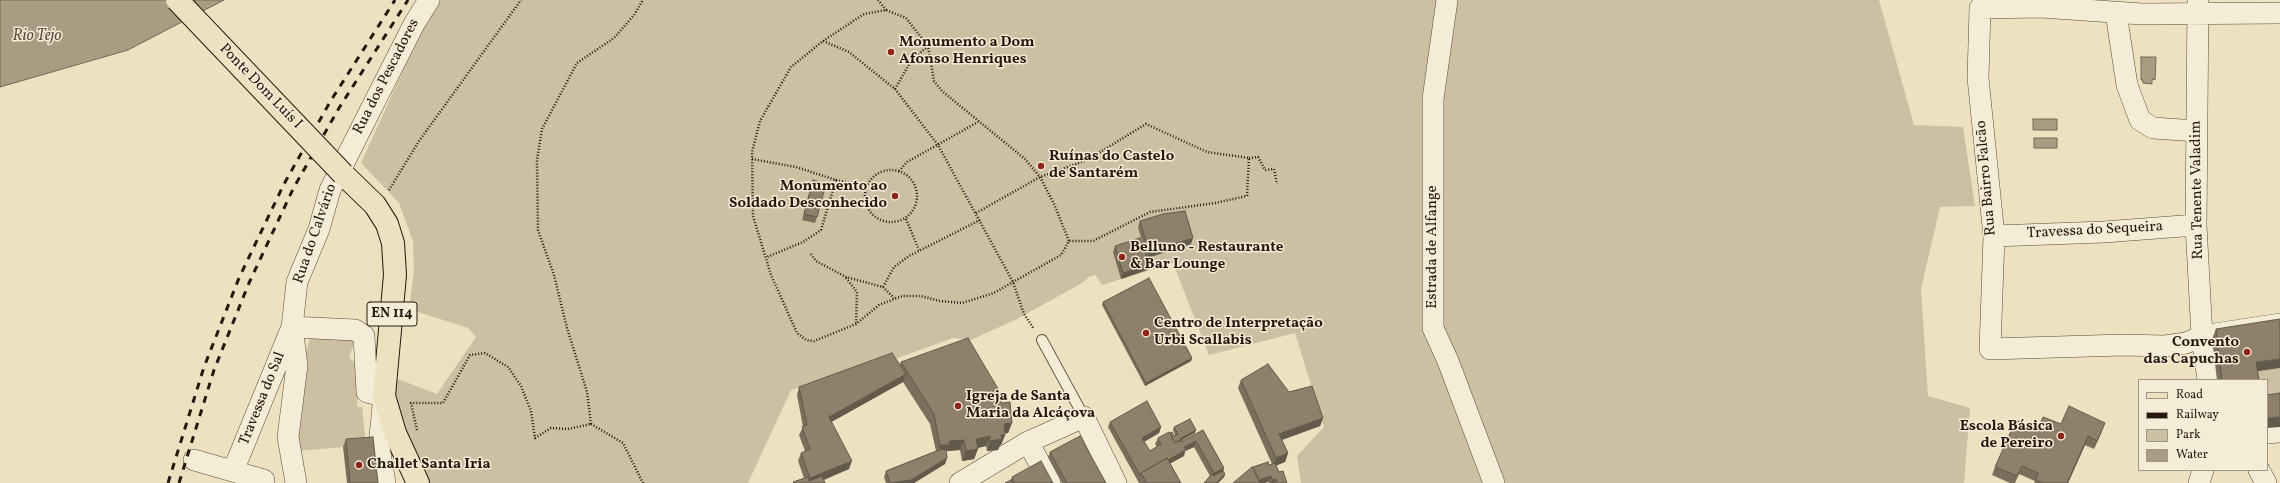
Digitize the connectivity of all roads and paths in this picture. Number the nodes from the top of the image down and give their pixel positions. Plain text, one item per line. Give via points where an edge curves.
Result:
1 (177, 0) edge
2 (429, 0) edge
3 (521, 0) edge
4 (642, 0) edge
5 (878, 0) edge
6 (1447, 0) edge
7 (2071, 4) edge
8 (2198, 7) edge
9 (886, 10) junction
10 (2116, 13) junction
11 (2280, 13) edge
12 (823, 41) junction
13 (928, 46) junction
14 (895, 89) junction
15 (978, 122) junction
16 (2197, 131) junction
17 (938, 144) junction
18 (1249, 158) junction
19 (752, 159) junction
20 (345, 164) junction
21 (898, 171) junction
22 (1040, 177) junction
23 (836, 180) junction
24 (1276, 184) dead end
25 (866, 186) junction
26 (375, 205) junction
27 (976, 213) junction
28 (906, 219) junction
29 (980, 220) junction
30 (2196, 225) junction
31 (1994, 236) junction
32 (1069, 241) junction
33 (919, 250) junction
34 (811, 254) dead end
35 (767, 257) junction
36 (846, 278) junction
37 (1013, 282) junction
38 (883, 287) junction
39 (894, 299) junction
40 (1024, 314) dead end
41 (856, 324) junction
42 (2280, 324) edge
43 (292, 327) junction
44 (2202, 336) junction
45 (1042, 340) dead end
46 (2208, 379) edge
47 (384, 396) junction
48 (1084, 417) junction
49 (592, 424) junction
50 (2280, 432) edge
51 (2268, 433) edge
52 (419, 435) dead end
53 (1028, 442) junction
54 (194, 460) dead end
55 (233, 471) junction
56 (2203, 471) edge
57 (2260, 471) edge
58 (262, 483) edge
59 (296, 483) edge
60 (385, 483) edge
61 (418, 483) edge
62 (643, 483) edge
63 (960, 483) edge
64 (1050, 483) edge
65 (1116, 483) edge
66 (1494, 483) edge
67 (2199, 483) edge
68 (2266, 483) edge

1 - 20 main road, Ponte Dom Luís I / EN 114, bridge
2 - 20 street, Rua dos Pescadores via 414,24
3 - 26 path via 419,141 387,194
4 - 49 path via 634,15 614,38 577,63 542,129 537,160 538,230 554,275 586,392
5 - 9 path
6 - 66 street, Estrada de Alfange via 1432,99 1433,328
7 - 10 street
7 - 31 street, Rua Bairro Falcão via 1980,8 1978,78
8 - 10 street
8 - 11 street via 2257,14
8 - 16 street, Rua Tenente Valadim
9 - 12 path via 864,14
9 - 13 path via 906,18
10 - 16 street via 2127,85 2140,120 2153,128
12 - 14 path via 849,52
12 - 19 path via 791,67 760,121
13 - 14 path via 911,61
13 - 15 path via 934,81
14 - 17 path
15 - 17 path
15 - 22 path via 1025,159
16 - 30 street, Rua Tenente Valadim
17 - 21 path via 907,162
17 - 27 path
18 - 22 path via 1207,152 1146,124 1087,160
18 - 24 path via 1258,157 1265,170 1274,169
18 - 32 path via 1247,196 1150,212 1092,241
19 - 23 path via 796,167
19 - 35 path via 753,216
20 - 26 main road, EN 114
20 - 43 street, Rua do Calvário via 330,190 319,229 297,282
21 - 25 path via 879,172
21 - 28 path via 908,175 918,192 913,212
22 - 27 path
22 - 32 path
23 - 25 path
23 - 35 path via 822,230 803,242
25 - 28 path via 866,205 878,220 887,223
26 - 47 main road, EN 114 via 390,232 395,254
27 - 29 path
28 - 33 path
29 - 33 path
29 - 37 path
30 - 31 street, Travessa do Sequeira
30 - 44 street, Rua Tenente Valadim
31 - 44 street, Rua Bairro Falcão via 1990,349 2165,346 2186,343
32 - 37 path via 1061,255
33 - 38 path via 894,267
34 - 36 path via 816,262
35 - 41 path via 797,333 806,340 814,341
36 - 38 path
36 - 41 path via 857,292
37 - 39 path via 994,293 962,303 921,296 902,296
37 - 40 path
38 - 39 path
39 - 41 path via 879,305
42 - 44 street
43 - 47 street via 355,330 364,336 367,392
43 - 55 street, Travessa do Sal
43 - 59 street, Rua do Calvário via 297,365 288,436
44 - 46 street, Rua Tenente Valadim
45 - 48 lane
47 - 60 street via 379,447
47 - 61 main road, EN 114 via 395,433
48 - 53 street
48 - 65 street
49 - 52 path via 568,429 551,428 535,438 531,411 521,386 508,367 485,353 470,355 443,403 411,403
49 - 62 path via 623,443
50 - 51 street
53 - 63 street
53 - 64 street
54 - 55 street
55 - 58 street via 264,480
56 - 67 street
57 - 68 street

